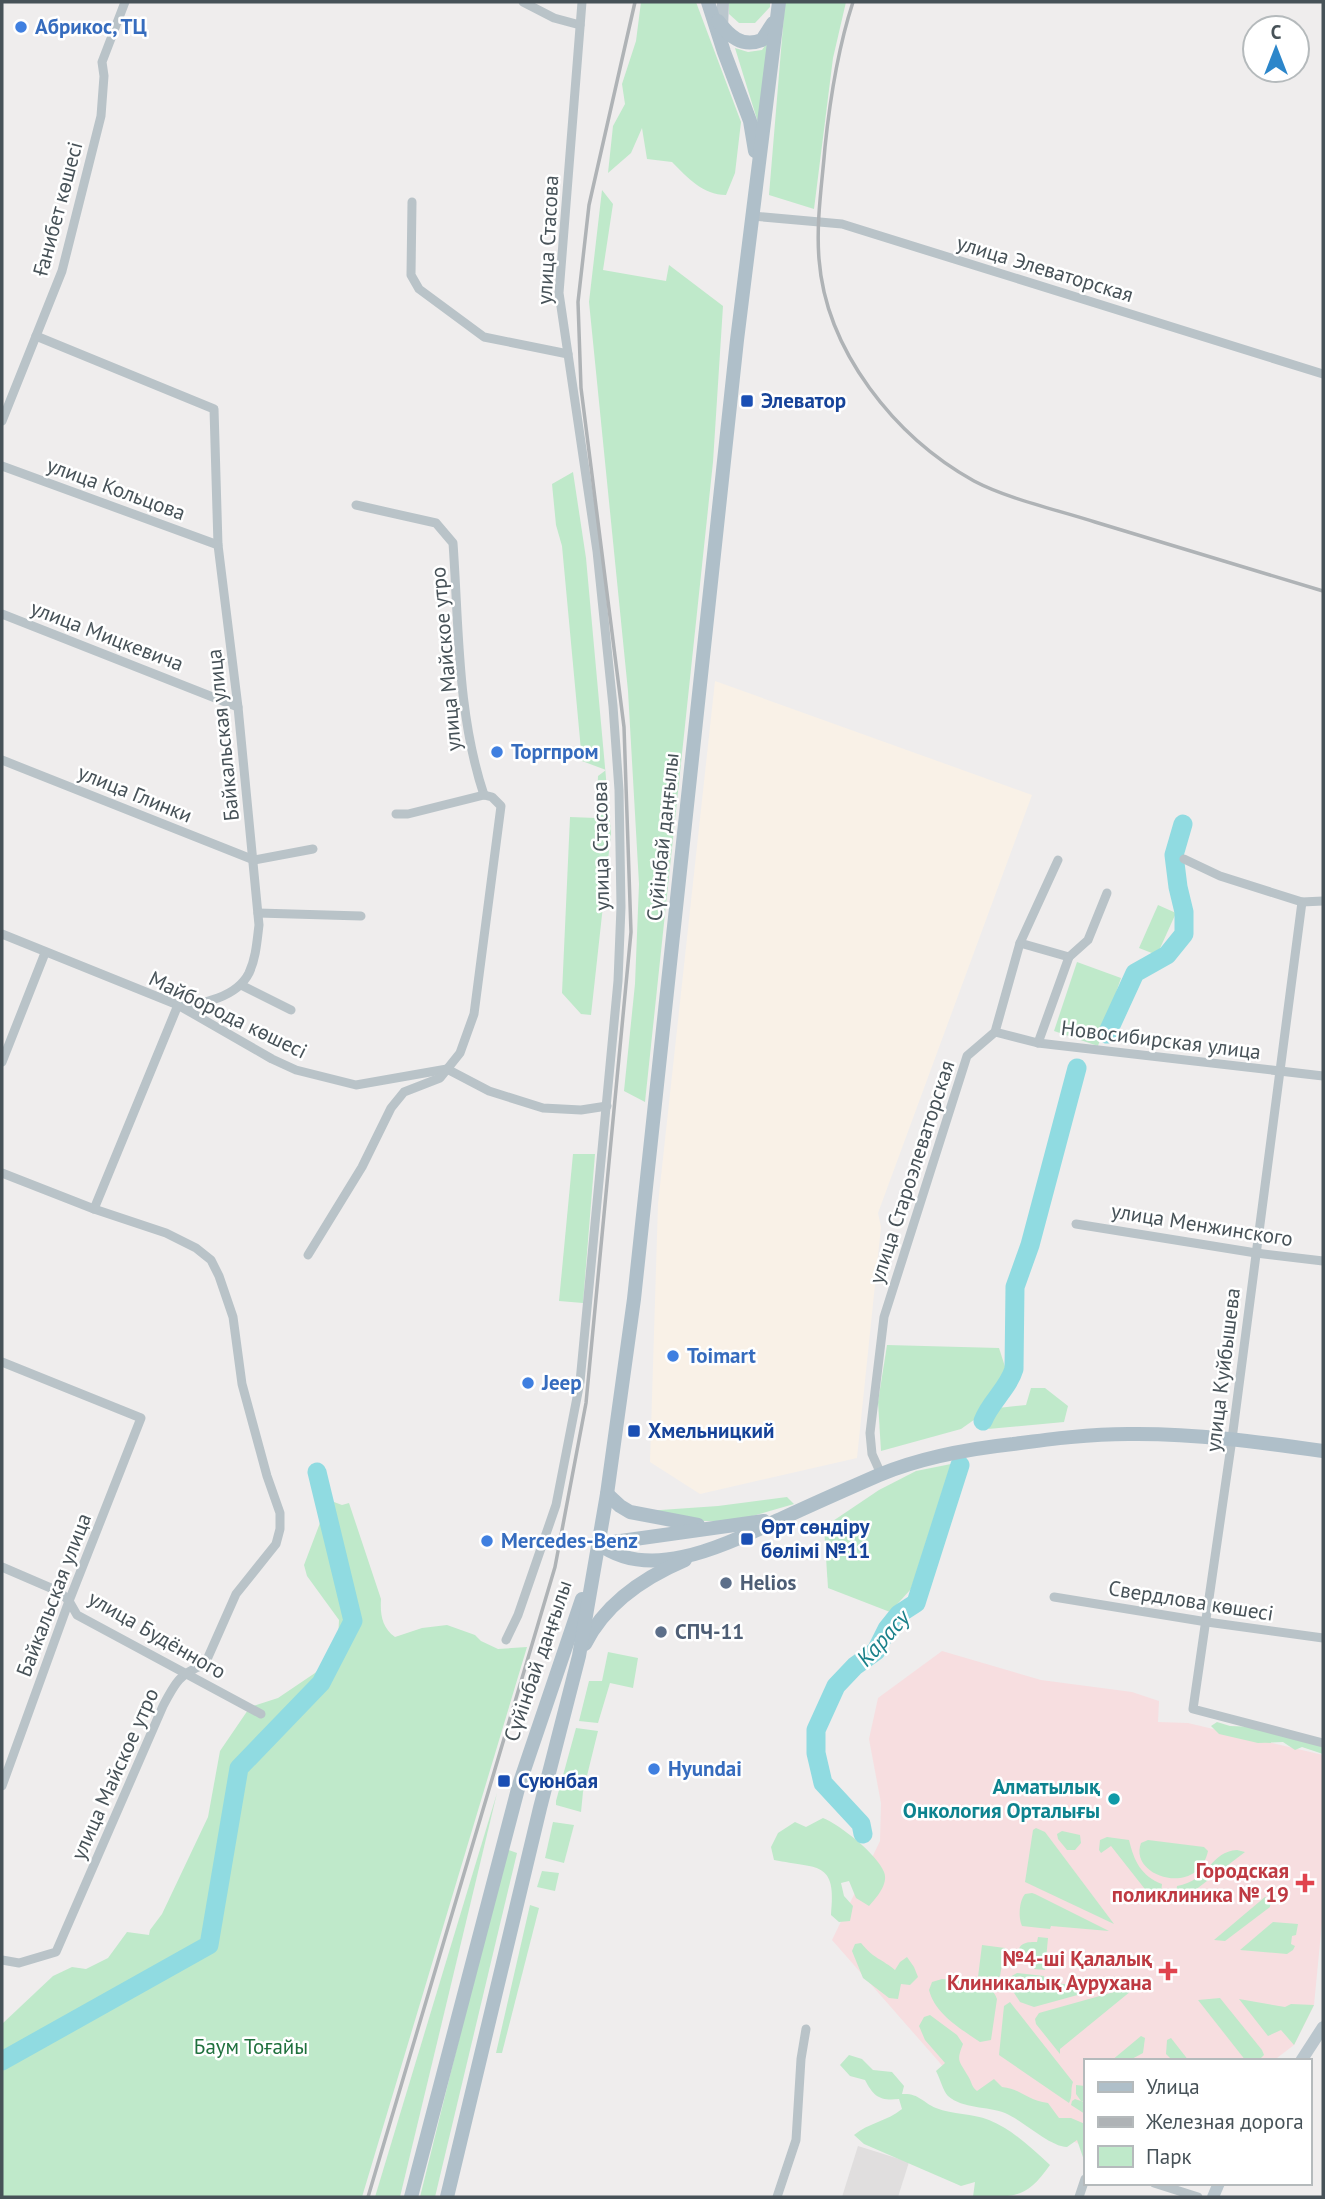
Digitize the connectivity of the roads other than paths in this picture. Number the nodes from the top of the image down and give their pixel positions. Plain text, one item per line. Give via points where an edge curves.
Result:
1 (125, 2) edge
2 (523, 2) edge
3 (582, 2) edge
4 (713, 3) edge
5 (778, 5) edge
6 (580, 25) junction
7 (722, 25) junction
8 (724, 52) junction
9 (756, 184) junction
10 (412, 202) dead end
11 (752, 216) junction
12 (36, 336) junction
13 (568, 354) junction
14 (1323, 374) edge
15 (5, 401) edge
16 (2, 421) edge
17 (2, 466) edge
18 (356, 505) dead end
19 (218, 545) junction
20 (2, 614) edge
21 (239, 706) junction
22 (2, 760) edge
23 (484, 795) junction
24 (396, 814) dead end
25 (313, 849) dead end
26 (1184, 859) dead end
27 (254, 860) junction
28 (1058, 860) dead end
29 (1107, 893) dead end
30 (1323, 901) edge
31 (1301, 902) junction
32 (258, 913) junction
33 (361, 916) dead end
34 (2, 934) edge
35 (1020, 943) junction
36 (46, 953) junction
37 (1069, 957) junction
38 (241, 985) junction
39 (178, 1006) junction
40 (291, 1010) dead end
41 (995, 1032) junction
42 (1038, 1043) junction
43 (2, 1062) edge
44 (447, 1069) junction
45 (1279, 1071) junction
46 (1323, 1076) edge
47 (607, 1106) junction
48 (2, 1173) edge
49 (94, 1209) junction
50 (1076, 1224) dead end
51 (1256, 1253) junction
52 (308, 1255) dead end
53 (1323, 1261) edge
54 (2, 1362) edge
55 (1232, 1439) junction
56 (1323, 1451) edge
57 (881, 1474) junction
58 (607, 1494) junction
59 (785, 1517) junction
60 (734, 1526) junction
61 (599, 1544) junction
62 (706, 1551) junction
63 (2, 1567) edge
64 (1054, 1597) dead end
65 (69, 1601) junction
66 (1207, 1622) junction
67 (1323, 1638) edge
68 (506, 1640) dead end
69 (579, 1656) junction
70 (184, 1672) junction
71 (261, 1714) dead end
72 (1323, 1743) edge
73 (6, 1766) edge
74 (2, 1786) edge
75 (2, 1960) edge
76 (1323, 2026) edge
77 (806, 2029) dead end
78 (1302, 2059) edge
79 (1160, 2185) edge
80 (411, 2197) edge
81 (447, 2197) edge
82 (777, 2197) edge
83 (1198, 2197) edge

1 - 12 street, Ғанибет көшесі via 102,62 101,117 62,271
2 - 6 street
3 - 6 street, улица Стасова
4 - 7 main road
4 - 8 main road, Сүйінбай даңғылы
5 - 7 main road via 769,32 757,42 738,40
5 - 9 main road, Сүйінбай даңғылы
6 - 13 street, улица Стасова via 559,293
7 - 8 main road
8 - 9 main road, Сүйінбай даңғылы via 750,121
9 - 11 main road, Сүйінбай даңғылы
10 - 13 street via 411,275 419,289 484,337
11 - 14 street, улица Элеваторская via 842,224
11 - 58 main road, Сүйінбай даңғылы via 635,1286
12 - 15 street, Ғанибет көшесі
12 - 19 street, Байкальская улица via 214,409
13 - 47 street, улица Стасова via 597,551 619,790 621,907
15 - 16 street, Ғанибет көшесі
17 - 19 street, улица Кольцова
18 - 23 street, улица Майское утро via 436,523 453,543 466,721
19 - 21 street, Байкальская улица
20 - 21 street, улица Мицкевича
21 - 27 street, Байкальская улица
22 - 27 street, улица Глинки
23 - 24 street
23 - 44 street, улица Майское утро via 501,806 474,1014 460,1053
25 - 27 street
26 - 31 street via 1220,876
27 - 32 street, Байкальская улица
28 - 35 street
29 - 37 street via 1088,940
30 - 31 street
31 - 45 street, улица Куйбышева
32 - 33 street
32 - 38 street, Байкальская улица via 255,954
34 - 36 street, Майборода көшесі
35 - 37 street
35 - 41 street
36 - 39 street, Майборода көшесі
36 - 43 street
37 - 42 street
38 - 39 street via 201,1004
38 - 40 street
39 - 44 street, Майборода көшесі via 296,1070 356,1085
39 - 49 street
41 - 42 street, Новосибирская улица
41 - 57 street, улица Староэлеваторская via 967,1056 884,1317 870,1433 872,1454
42 - 45 street, Новосибирская улица
44 - 47 street via 489,1091 543,1108
44 - 52 street via 440,1078 404,1092 391,1108 362,1167
45 - 46 street, Новосибирская улица
45 - 51 street, улица Куйбышева
47 - 68 street, улица Стасова via 572,1431 547,1536
48 - 49 street
49 - 70 street, улица Майское утро via 166,1233 211,1261 233,1317 242,1384 281,1513 276,1544 236,1594 205,1664
50 - 51 street, улица Менжинского
51 - 53 street, улица Менжинского
51 - 55 street, улица Куйбышева
54 - 65 street, Байкальская улица via 142,1418
55 - 56 main road
55 - 57 main road via 1127,1434 1051,1439 942,1455
55 - 66 street, улица Куйбышева
57 - 59 main road
58 - 60 main road via 630,1512 679,1523
58 - 61 main road, Сүйінбай даңғылы
59 - 60 main road
59 - 62 main road
60 - 61 main road
61 - 62 main road via 612,1554 631,1559
61 - 69 main road, Сүйінбай даңғылы
61 - 80 main road, Сүйінбай даңғылы via 519,1784
62 - 69 main road via 667,1568 620,1599 601,1618
63 - 65 street, улица Будённого via 60,1592
64 - 66 street, Свердлова көшесі
65 - 70 street, улица Будённого via 77,1615
65 - 73 street, Байкальская улица
66 - 67 street, Свердлова көшесі
66 - 72 street, улица Куйбышева via 1193,1709
69 - 81 main road, Сүйінбай даңғылы
70 - 71 street, улица Будённого
70 - 75 street, улица Майское утро via 163,1706 56,1952 19,1963
73 - 74 street, Байкальская улица
76 - 78 main road
77 - 82 street via 796,2140
79 - 83 street

